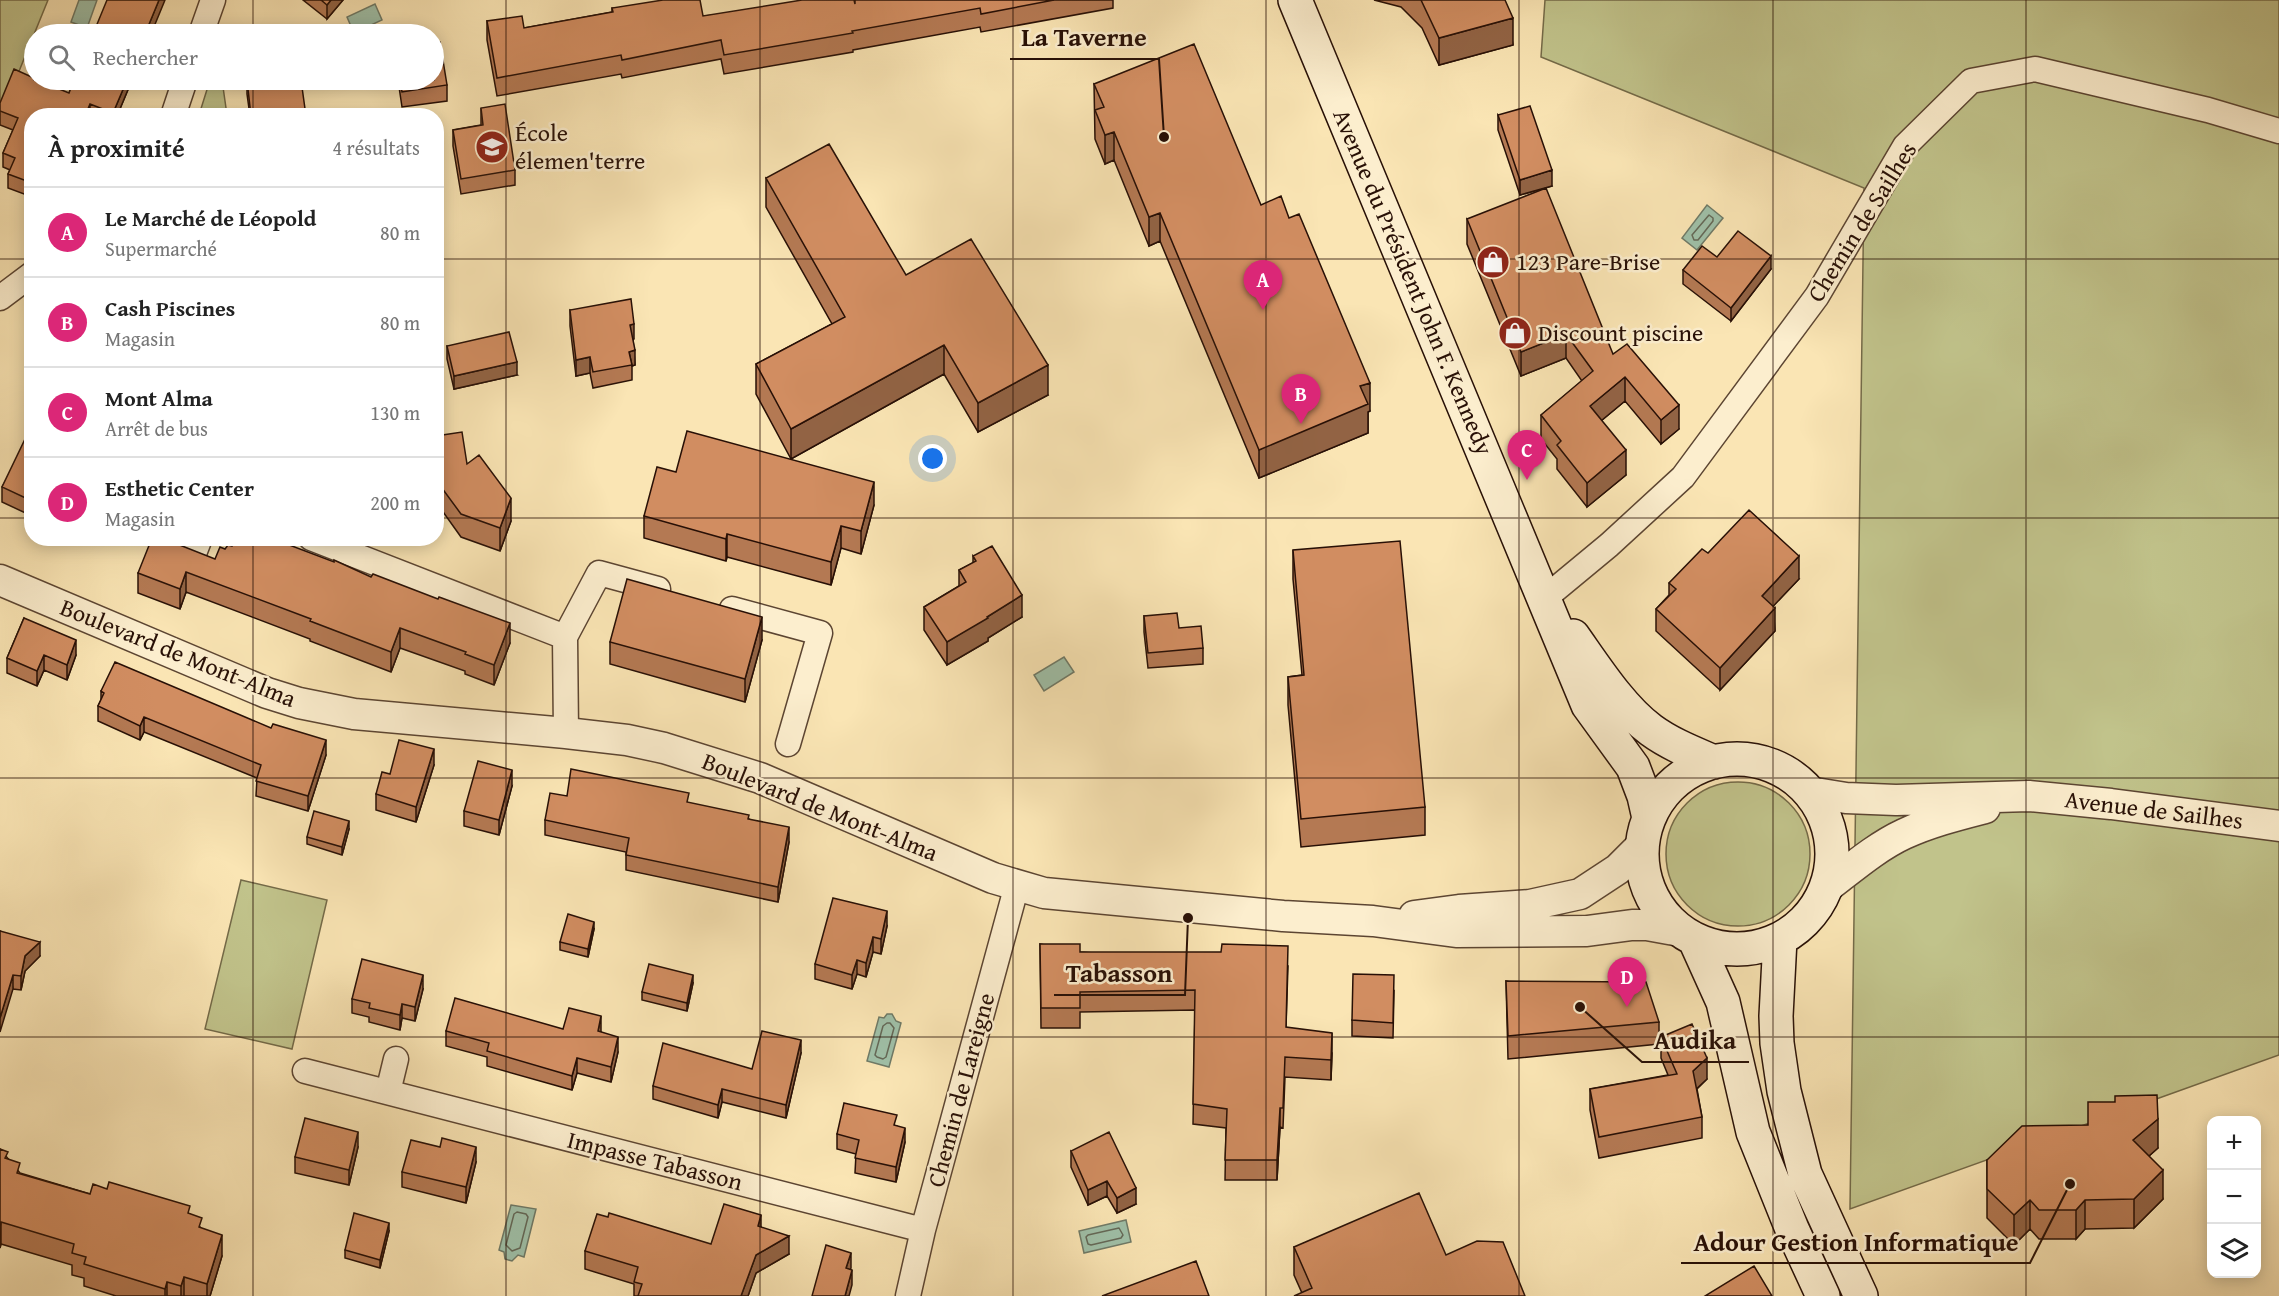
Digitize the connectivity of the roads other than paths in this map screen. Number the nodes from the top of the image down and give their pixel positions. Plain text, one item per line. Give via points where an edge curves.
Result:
1 (213, 0) edge
2 (1295, 0) edge
3 (205, 24) edge
4 (182, 90) edge
5 (176, 108) edge
6 (2279, 131) edge
7 (24, 280) edge
8 (0, 298) edge
9 (332, 546) edge
10 (0, 580) edge
11 (680, 595) edge
12 (1545, 598) junction
13 (714, 604) edge
14 (565, 637) junction
15 (566, 733) junction
16 (788, 744) dead end
17 (1714, 762) junction
18 (1809, 792) junction
19 (2029, 796) junction
20 (2279, 826) edge
21 (1645, 831) junction
22 (1017, 885) junction
23 (1826, 888) junction
24 (1372, 921) junction
25 (1688, 935) junction
26 (1780, 939) junction
27 (396, 1059) dead end
28 (305, 1071) dead end
29 (388, 1092) junction
30 (922, 1230) junction
31 (908, 1296) edge
32 (1823, 1296) edge
33 (1861, 1296) edge

1 - 3 street
2 - 12 main road, Avenue du Président John F. Kennedy
4 - 5 street
6 - 12 street, Chemin de Sailhes via 2035,69 1971,81 1905,146 1817,296 1683,477
7 - 8 street
9 - 14 street
10 - 15 street, Boulevard de Mont-Alma via 299,703 354,714
11 - 14 street via 599,573
12 - 17 main road, Avenue du Président John F. Kennedy via 1616,694 1651,730
12 - 21 main road, Avenue du Président John F. Kennedy via 1588,705 1634,767 1644,796
13 - 16 street via 820,633
14 - 15 street
15 - 22 street, Boulevard de Mont-Alma via 664,748 742,772
17 - 18 main road via 1740,759 1766,763 1789,774
17 - 21 main road via 1687,773 1664,793
18 - 19 street, Avenue de Sailhes via 1896,800
18 - 23 main road via 1823,813 1831,837 1832,863
19 - 20 street, Avenue de Sailhes
19 - 23 street, Avenue de Sailhes via 1942,819 1903,834
21 - 24 street, Boulevard de Mont-Alma via 1618,869 1580,894 1530,905
21 - 25 main road via 1644,877 1658,907
22 - 24 street, Boulevard de Mont-Alma via 1069,896
22 - 30 street, Chemin de Lareigne
23 - 26 main road via 1800,926
24 - 25 street, Boulevard de Mont-Alma via 1456,932 1587,931 1647,925
25 - 26 main road via 1723,948 1752,948
25 - 32 main road via 1723,1002 1753,1132
26 - 33 main road via 1776,1016 1784,1091 1805,1174
27 - 29 street
28 - 29 street, Impasse Tabasson
29 - 30 street, Impasse Tabasson
30 - 31 street, Chemin de Lareigne

